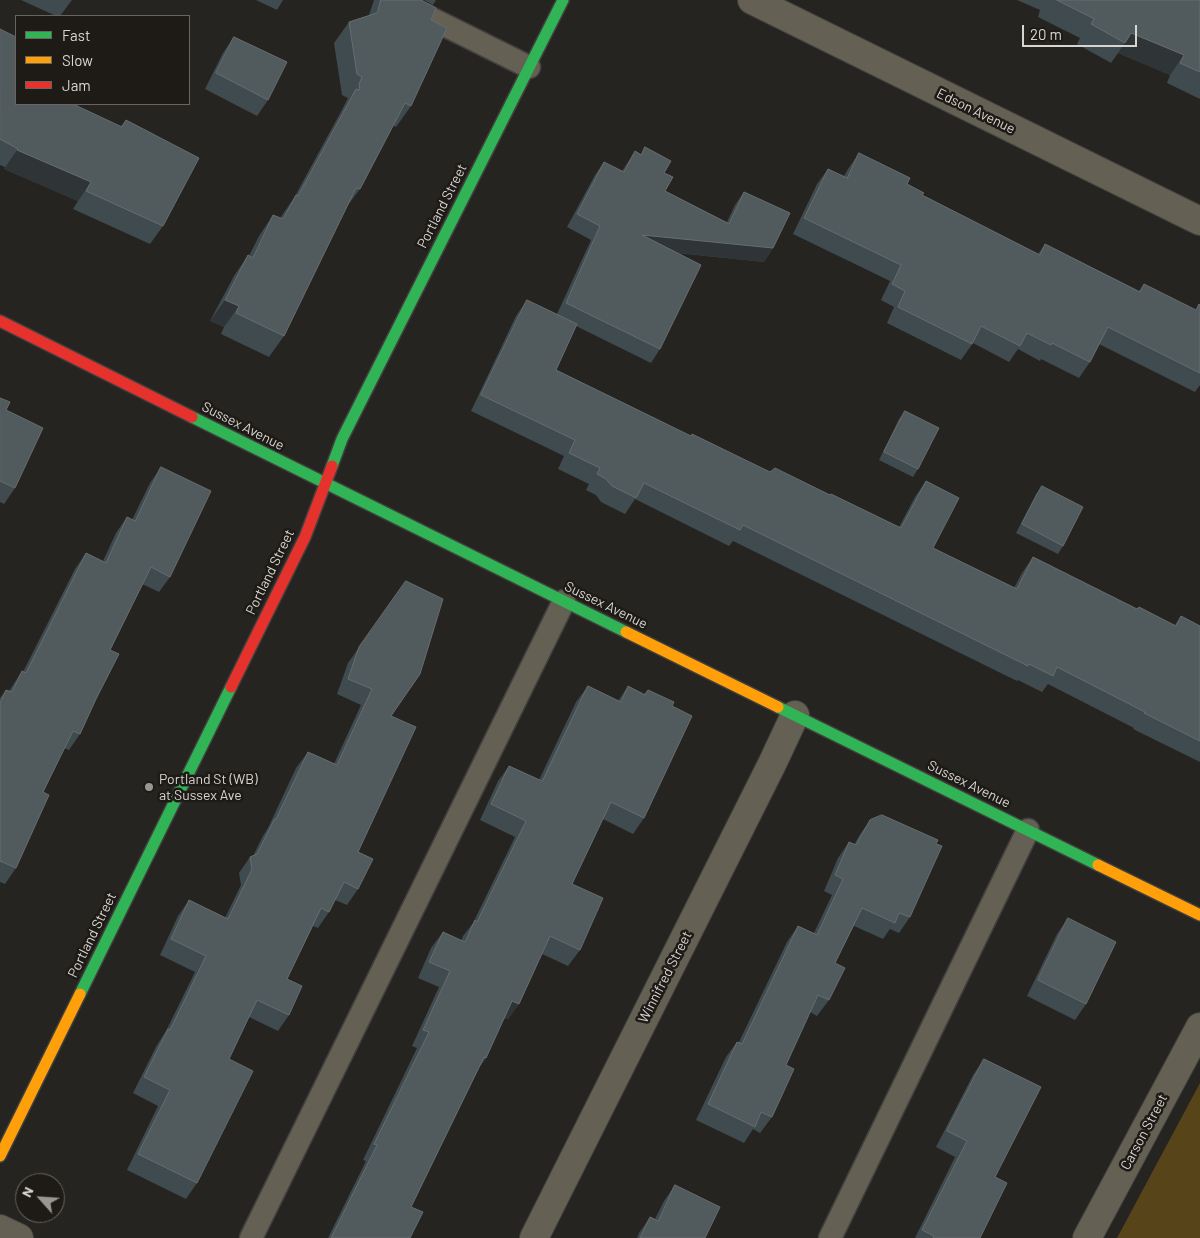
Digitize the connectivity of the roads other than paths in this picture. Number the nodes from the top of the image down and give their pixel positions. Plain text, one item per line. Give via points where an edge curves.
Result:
1 (394, 0) edge
2 (563, 0) edge
3 (752, 0) edge
4 (529, 67) junction
5 (1200, 221) edge
6 (0, 321) edge
7 (324, 483) junction
8 (564, 601) junction
9 (795, 715) junction
10 (1028, 830) junction
11 (1200, 915) edge
12 (1200, 1027) edge
13 (0, 1156) edge
14 (0, 1229) edge
15 (18, 1238) edge
16 (251, 1238) edge
17 (534, 1238) edge
18 (830, 1238) edge
19 (1087, 1238) edge

1 - 4 lane
2 - 4 street, Portland Street
3 - 5 street, Edson Avenue
4 - 7 street, Portland Street via 346,429
6 - 7 street, Sussex Avenue
7 - 8 street, Sussex Avenue
7 - 13 street, Portland Street via 305,537
8 - 9 street, Sussex Avenue
8 - 16 lane
9 - 10 street, Sussex Avenue
9 - 17 street, Winnifred Street
10 - 11 street, Sussex Avenue
10 - 18 lane
12 - 19 street, Carson Street
14 - 15 street

